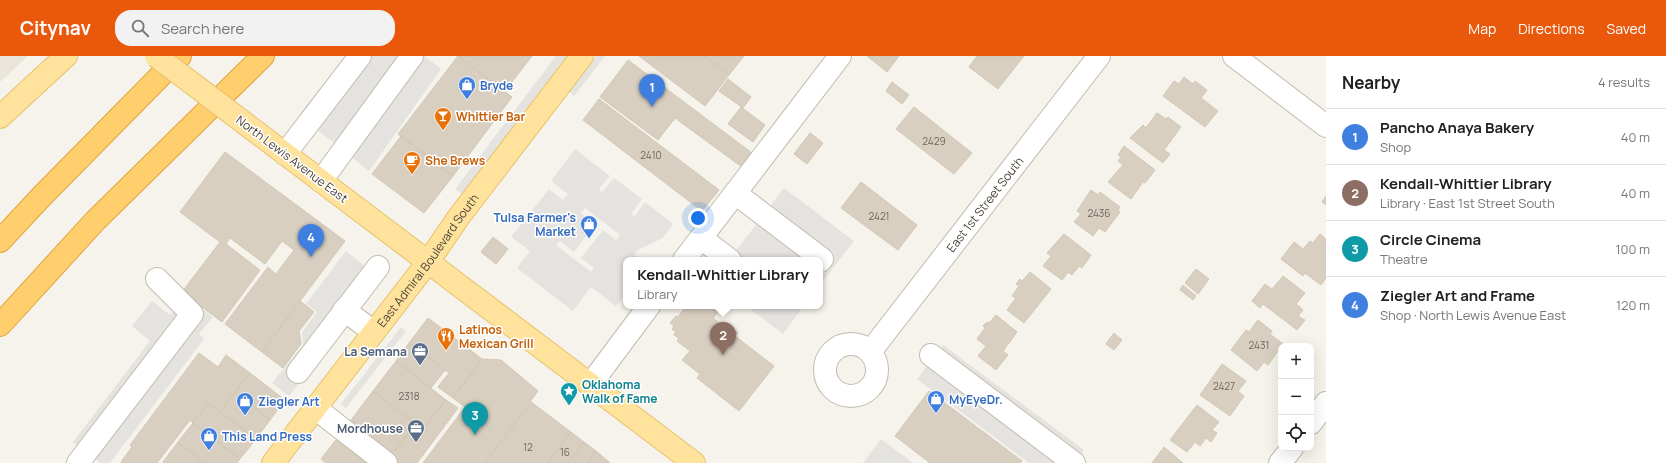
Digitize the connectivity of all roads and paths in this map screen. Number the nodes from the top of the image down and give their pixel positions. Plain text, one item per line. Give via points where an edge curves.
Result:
1 (66, 56) edge
2 (156, 56) edge
3 (180, 56) edge
4 (263, 56) edge
5 (360, 56) edge
6 (412, 56) edge
7 (582, 56) edge
8 (840, 56) edge
9 (1099, 56) edge
10 (1234, 56) edge
11 (0, 117) edge
12 (1326, 126) edge
13 (285, 154) junction
14 (321, 181) junction
15 (735, 194) junction
16 (701, 238) junction
17 (0, 241) edge
18 (686, 257) edge
19 (726, 257) edge
20 (819, 257) edge
21 (428, 262) junction
22 (378, 267) dead end
23 (157, 279) dead end
24 (647, 309) edge
25 (344, 310) junction
26 (0, 325) edge
27 (374, 332) junction
28 (870, 352) dead end
29 (931, 355) dead end
30 (298, 372) dead end
31 (590, 385) junction
32 (1326, 403) edge
33 (315, 408) junction
34 (1314, 419) edge
35 (1290, 451) edge
36 (73, 460) edge
37 (273, 463) edge
38 (386, 463) edge
39 (694, 463) edge
40 (1074, 463) edge
41 (1280, 463) edge

1 - 11 main road
2 - 13 main road, North Lewis Avenue East, bridge
3 - 17 highway
4 - 26 highway via 95,222
5 - 13 street
6 - 14 street
7 - 21 main road, East Admiral Boulevard South via 467,206
8 - 15 street
9 - 28 street, East 1st Street South
10 - 12 street
13 - 14 main road, North Lewis Avenue East
14 - 21 main road, North Lewis Avenue East
15 - 16 street
15 - 20 street
16 - 18 street
16 - 19 street
21 - 27 main road, East Admiral Boulevard South
21 - 31 main road, North Lewis Avenue East
22 - 25 street
23 - 36 street via 192,314
24 - 31 street
25 - 27 street
25 - 30 street
27 - 33 main road, East Admiral Boulevard South
29 - 40 street
31 - 39 main road, North Lewis Avenue East
32 - 34 street
33 - 37 main road, East Admiral Boulevard South
33 - 38 street
35 - 41 street

